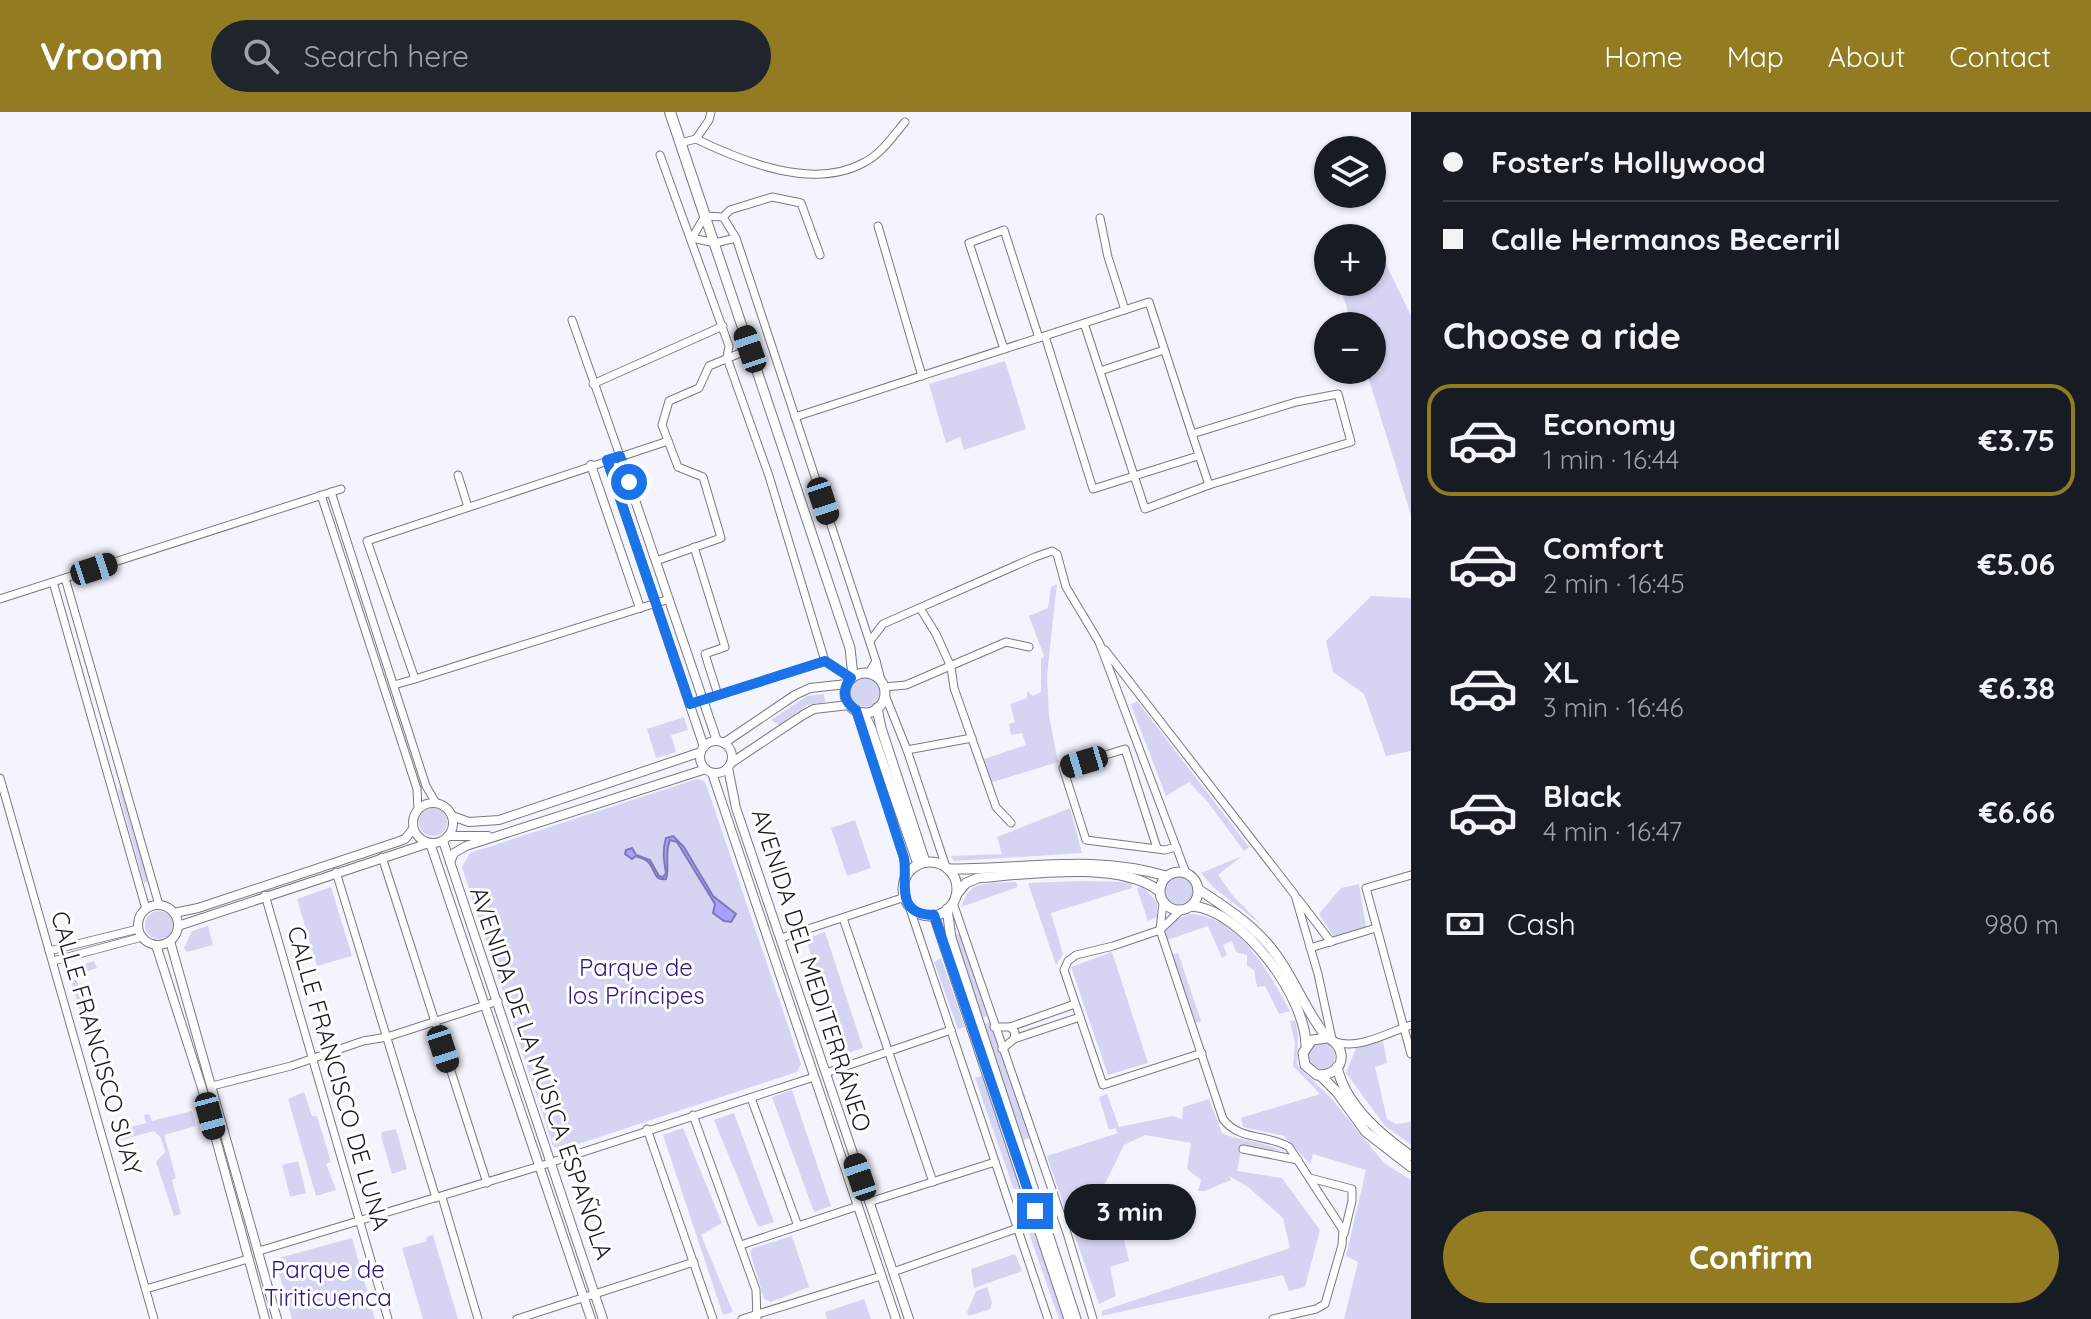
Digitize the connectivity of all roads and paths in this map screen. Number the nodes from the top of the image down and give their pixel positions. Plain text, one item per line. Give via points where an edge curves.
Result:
1 (670, 112) edge
2 (711, 112) edge
3 (905, 122) dead end
4 (696, 139) junction
5 (680, 143) junction
6 (660, 155) dead end
7 (705, 216) junction
8 (723, 217) junction
9 (1100, 218) dead end
10 (878, 226) dead end
11 (692, 238) junction
12 (736, 238) junction
13 (715, 243) junction
14 (820, 255) dead end
15 (1125, 310) junction
16 (572, 320) dead end
17 (1084, 323) junction
18 (723, 326) junction
19 (1042, 337) junction
20 (750, 349) junction
21 (1004, 349) junction
22 (1164, 350) junction
23 (727, 358) junction
24 (1100, 371) junction
25 (922, 376) junction
26 (593, 384) junction
27 (795, 417) junction
28 (1192, 434) junction
29 (668, 441) junction
30 (620, 456) junction
31 (1198, 456) junction
32 (607, 460) junction
33 (591, 465) junction
34 (458, 475) dead end
35 (1135, 477) junction
36 (1209, 485) junction
37 (341, 489) dead end
38 (331, 492) junction
39 (321, 495) junction
40 (468, 507) junction
41 (694, 547) junction
42 (656, 561) junction
43 (65, 578) junction
44 (53, 582) junction
45 (0, 599) edge
46 (669, 599) junction
47 (657, 603) junction
48 (640, 608) junction
49 (920, 608) junction
50 (870, 641) junction
51 (1099, 642) junction
52 (1029, 647) dead end
53 (825, 661) junction
54 (876, 661) junction
55 (951, 667) junction
56 (857, 677) junction
57 (415, 679) junction
58 (1129, 681) junction
59 (394, 685) junction
60 (1116, 687) junction
61 (883, 688) junction
62 (1138, 693) junction
63 (718, 695) junction
64 (703, 700) junction
65 (690, 704) junction
66 (877, 708) junction
67 (1123, 708) junction
68 (856, 709) junction
69 (972, 738) junction
70 (720, 742) junction
71 (703, 749) junction
72 (907, 750) junction
73 (729, 766) junction
74 (709, 771) junction
75 (0, 778) edge
76 (436, 803) junction
77 (418, 809) junction
78 (452, 816) junction
79 (1011, 823) dead end
80 (413, 829) junction
81 (496, 836) junction
82 (446, 838) junction
83 (429, 843) junction
84 (1176, 847) junction
85 (1157, 848) junction
86 (382, 857) junction
87 (450, 863) junction
88 (922, 863) junction
89 (947, 868) junction
90 (336, 872) junction
91 (1186, 873) junction
92 (907, 875) junction
93 (1411, 875) edge
94 (1166, 876) junction
95 (1198, 889) junction
96 (1159, 891) junction
97 (265, 895) junction
98 (1295, 895) junction
99 (907, 901) junction
100 (952, 902) junction
101 (1163, 903) junction
102 (159, 905) junction
103 (1186, 908) junction
104 (146, 909) junction
105 (174, 913) junction
106 (934, 915) junction
107 (843, 918) junction
108 (178, 926) junction
109 (1376, 928) junction
110 (1160, 930) junction
111 (140, 933) junction
112 (781, 938) junction
113 (170, 941) junction
114 (1331, 942) junction
115 (156, 945) junction
116 (1310, 948) junction
117 (49, 951) junction
118 (53, 961) junction
119 (498, 1001) junction
120 (485, 1004) junction
121 (1075, 1004) junction
122 (1080, 1017) junction
123 (434, 1022) junction
124 (1407, 1026) edge
125 (994, 1027) junction
126 (1010, 1027) junction
127 (951, 1030) junction
128 (387, 1037) junction
129 (1014, 1039) junction
130 (1331, 1039) junction
131 (1357, 1043) junction
132 (1306, 1046) junction
133 (1002, 1049) junction
134 (888, 1051) junction
135 (1202, 1053) junction
136 (1411, 1054) edge
137 (312, 1057) junction
138 (1339, 1065) junction
139 (826, 1073) junction
140 (1320, 1075) junction
141 (814, 1077) junction
142 (212, 1086) junction
143 (751, 1098) junction
144 (693, 1115) junction
145 (647, 1129) junction
146 (1243, 1149) dead end
147 (1411, 1156) edge
148 (1298, 1160) junction
149 (995, 1162) junction
150 (551, 1163) junction
151 (540, 1166) junction
152 (1024, 1166) junction
153 (1411, 1167) edge
154 (1310, 1178) junction
155 (933, 1182) junction
156 (487, 1183) junction
157 (439, 1198) junction
158 (869, 1202) junction
159 (858, 1206) junction
160 (360, 1221) junction
161 (798, 1226) junction
162 (1018, 1228) junction
163 (1344, 1236) junction
164 (741, 1245) junction
165 (259, 1251) junction
166 (248, 1259) junction
167 (694, 1262) junction
168 (893, 1272) junction
169 (881, 1276) junction
170 (146, 1289) junction
171 (595, 1294) junction
172 (583, 1298) junction
173 (756, 1317) edge
174 (154, 1319) edge
175 (265, 1319) edge
176 (277, 1319) edge
177 (388, 1319) edge
178 (478, 1319) edge
179 (517, 1319) edge
180 (591, 1319) edge
181 (603, 1319) edge
182 (713, 1319) edge
183 (742, 1319) edge
184 (896, 1319) edge
185 (909, 1319) edge
186 (1048, 1319) edge
187 (1069, 1319) edge
188 (1076, 1319) edge
189 (1093, 1319) edge
190 (1273, 1319) edge

1 - 5 main road
2 - 4 street
3 - 4 street via 866,162 825,174 799,174
4 - 5 street
5 - 7 main road
6 - 11 street
7 - 8 street
7 - 11 street
7 - 13 main road
8 - 12 street
8 - 14 street via 772,197 801,203
9 - 15 street
10 - 25 street
11 - 13 street
11 - 18 street
12 - 13 street
12 - 27 street
13 - 20 main road
15 - 17 street
15 - 22 street via 1149,302
16 - 26 street
17 - 19 street
17 - 24 street
18 - 23 street
18 - 26 street
19 - 21 street
19 - 21 street via 1004,230 969,243
19 - 35 street via 1093,489
20 - 23 street
20 - 56 main road
21 - 25 street
22 - 24 street
22 - 28 street
23 - 29 street via 709,366 699,388 669,401 662,425
23 - 53 street
24 - 35 street
25 - 27 street
26 - 30 street
27 - 50 street
28 - 31 street
28 - 36 street via 1338,394 1351,442
29 - 30 street
29 - 41 street via 678,467 703,477 721,538
30 - 32 street
30 - 42 street
31 - 35 street
31 - 36 street
32 - 33 street
32 - 47 street
33 - 40 street
33 - 48 street
34 - 40 street
35 - 36 street via 1145,509
37 - 38 street
38 - 39 street
38 - 59 street
39 - 43 street
39 - 77 street via 417,789
40 - 57 street via 367,541
41 - 42 street
41 - 63 street via 725,647 705,654
42 - 46 street
43 - 44 street
43 - 102 street
44 - 45 street
44 - 104 street
46 - 47 street
46 - 64 street
47 - 48 street
47 - 65 street
48 - 57 street
49 - 50 street via 883,624
49 - 51 street via 1052,551
49 - 55 street
50 - 54 street
51 - 58 street
51 - 60 street
52 - 55 street via 1006,642
53 - 56 street
53 - 63 street
54 - 56 street
54 - 61 street
55 - 61 street
55 - 69 street
56 - 61 main road
56 - 68 main road via 845,693
56 - 70 street via 795,695
57 - 59 street
58 - 60 street
58 - 62 street
59 - 76 street
60 - 67 street
61 - 66 main road
61 - 72 street
62 - 67 street via 1125,699
62 - 98 street
63 - 64 street
64 - 65 street
64 - 70 street
65 - 71 street
66 - 68 main road
66 - 88 main road
67 - 84 street
68 - 73 street via 814,709
68 - 88 main road via 870,726
68 - 92 street
69 - 72 street
69 - 79 street via 996,807
70 - 71 street
70 - 73 street via 731,752
71 - 74 street via 701,761
71 - 78 street via 499,820 469,822
72 - 89 street
73 - 74 street
73 - 112 street, AVENIDA DEL MEDITERRÁNEO via 736,808
74 - 81 street
74 - 141 street, AVENIDA DEL MEDITERRÁNEO
75 - 117 street, CALLE FRANCISCO SUAY
76 - 77 street
76 - 78 street
77 - 80 street
78 - 82 street
80 - 83 street
80 - 105 street via 397,842
81 - 82 street
81 - 87 street via 459,849
82 - 83 street
82 - 87 street, AVENIDA DE LA MÚSICA ESPAÑOLA
83 - 86 street
83 - 120 street, AVENIDA DE LA MÚSICA ESPAÑOLA
84 - 85 street
84 - 91 street
85 - 85 street via 1086,840 1063,768 1125,749
86 - 90 street
86 - 123 street
87 - 119 street, AVENIDA DE LA MÚSICA ESPAÑOLA
88 - 89 main road
88 - 92 main road
89 - 94 main road via 1097,863
89 - 100 main road via 955,879
90 - 97 street
90 - 128 street
91 - 94 main road
91 - 95 main road
92 - 99 main road
93 - 109 street via 1366,888
94 - 96 main road
95 - 103 main road
95 - 130 main road via 1265,941
96 - 100 main road via 1133,877 1090,872 978,878 966,883
96 - 101 main road
97 - 108 street
97 - 137 street, CALLE FRANCISCO DE LUNA
98 - 114 street
98 - 116 street
99 - 106 main road via 920,914
99 - 107 street
99 - 127 street
100 - 106 main road
100 - 125 street
100 - 152 main road via 951,938
101 - 103 main road via 1174,910
101 - 110 street
102 - 104 street
102 - 105 street
103 - 110 street
103 - 132 main road via 1207,908 1222,916 1268,960 1301,1016
104 - 111 street via 140,915
105 - 108 street
106 - 152 main road
107 - 112 street
107 - 134 street
108 - 113 street
109 - 114 street
109 - 124 street
110 - 121 street via 1068,961 1064,970
110 - 135 street
111 - 115 street
111 - 117 street
111 - 118 street
112 - 139 street, AVENIDA DEL MEDITERRÁNEO
113 - 115 street
113 - 142 street
114 - 116 street
115 - 166 street
116 - 130 street
117 - 118 street, CALLE FRANCISCO SUAY
118 - 170 street, CALLE FRANCISCO SUAY
119 - 120 street
119 - 150 street, AVENIDA DE LA MÚSICA ESPAÑOLA
120 - 123 street
120 - 151 street, AVENIDA DE LA MÚSICA ESPAÑOLA
121 - 122 street
121 - 126 street
122 - 129 street
122 - 135 street via 1103,1085
123 - 128 street
123 - 156 street
124 - 131 street
124 - 136 street
125 - 126 street
125 - 133 street
126 - 129 street
127 - 134 street
127 - 149 street
128 - 137 street
128 - 157 street
129 - 133 street
130 - 131 street
130 - 132 main road via 1317,1038
130 - 138 main road via 1340,1050
131 - 138 street
132 - 140 main road via 1304,1063
133 - 189 street
134 - 139 street
134 - 155 street
135 - 148 street via 1225,1122 1237,1132 1289,1147
137 - 142 street
137 - 160 street, CALLE FRANCISCO DE LUNA
138 - 140 main road
138 - 147 main road via 1344,1086 1361,1112
139 - 158 street, AVENIDA DEL MEDITERRÁNEO
140 - 153 main road via 1366,1132
141 - 143 street
141 - 159 street, AVENIDA DEL MEDITERRÁNEO
142 - 165 street
143 - 144 street
143 - 161 street
144 - 145 street
144 - 164 street
145 - 150 street
145 - 167 street
146 - 148 street
148 - 154 street
149 - 155 street
149 - 162 street
150 - 151 street
150 - 171 street, AVENIDA DE LA MÚSICA ESPAÑOLA
151 - 156 street
151 - 172 street, AVENIDA DE LA MÚSICA ESPAÑOLA
152 - 187 main road
152 - 188 main road
154 - 163 street
154 - 163 street via 1352,1189
155 - 158 street
156 - 157 street
157 - 160 street
157 - 178 street
158 - 168 street, AVENIDA DEL MEDITERRÁNEO
159 - 161 street
159 - 169 street, AVENIDA DEL MEDITERRÁNEO
160 - 165 street
160 - 177 street, CALLE FRANCISCO DE LUNA
161 - 164 street
162 - 168 street
162 - 186 street
163 - 190 street via 1325,1304
164 - 173 street via 756,1290
165 - 176 street
166 - 170 street
166 - 175 street
167 - 171 street
167 - 182 street
168 - 185 street, AVENIDA DEL MEDITERRÁNEO
169 - 173 street
169 - 184 street, AVENIDA DEL MEDITERRÁNEO
170 - 174 street, CALLE FRANCISCO SUAY
171 - 172 street
171 - 181 street, AVENIDA DE LA MÚSICA ESPAÑOLA
172 - 179 street
172 - 180 street, AVENIDA DE LA MÚSICA ESPAÑOLA
173 - 183 street

